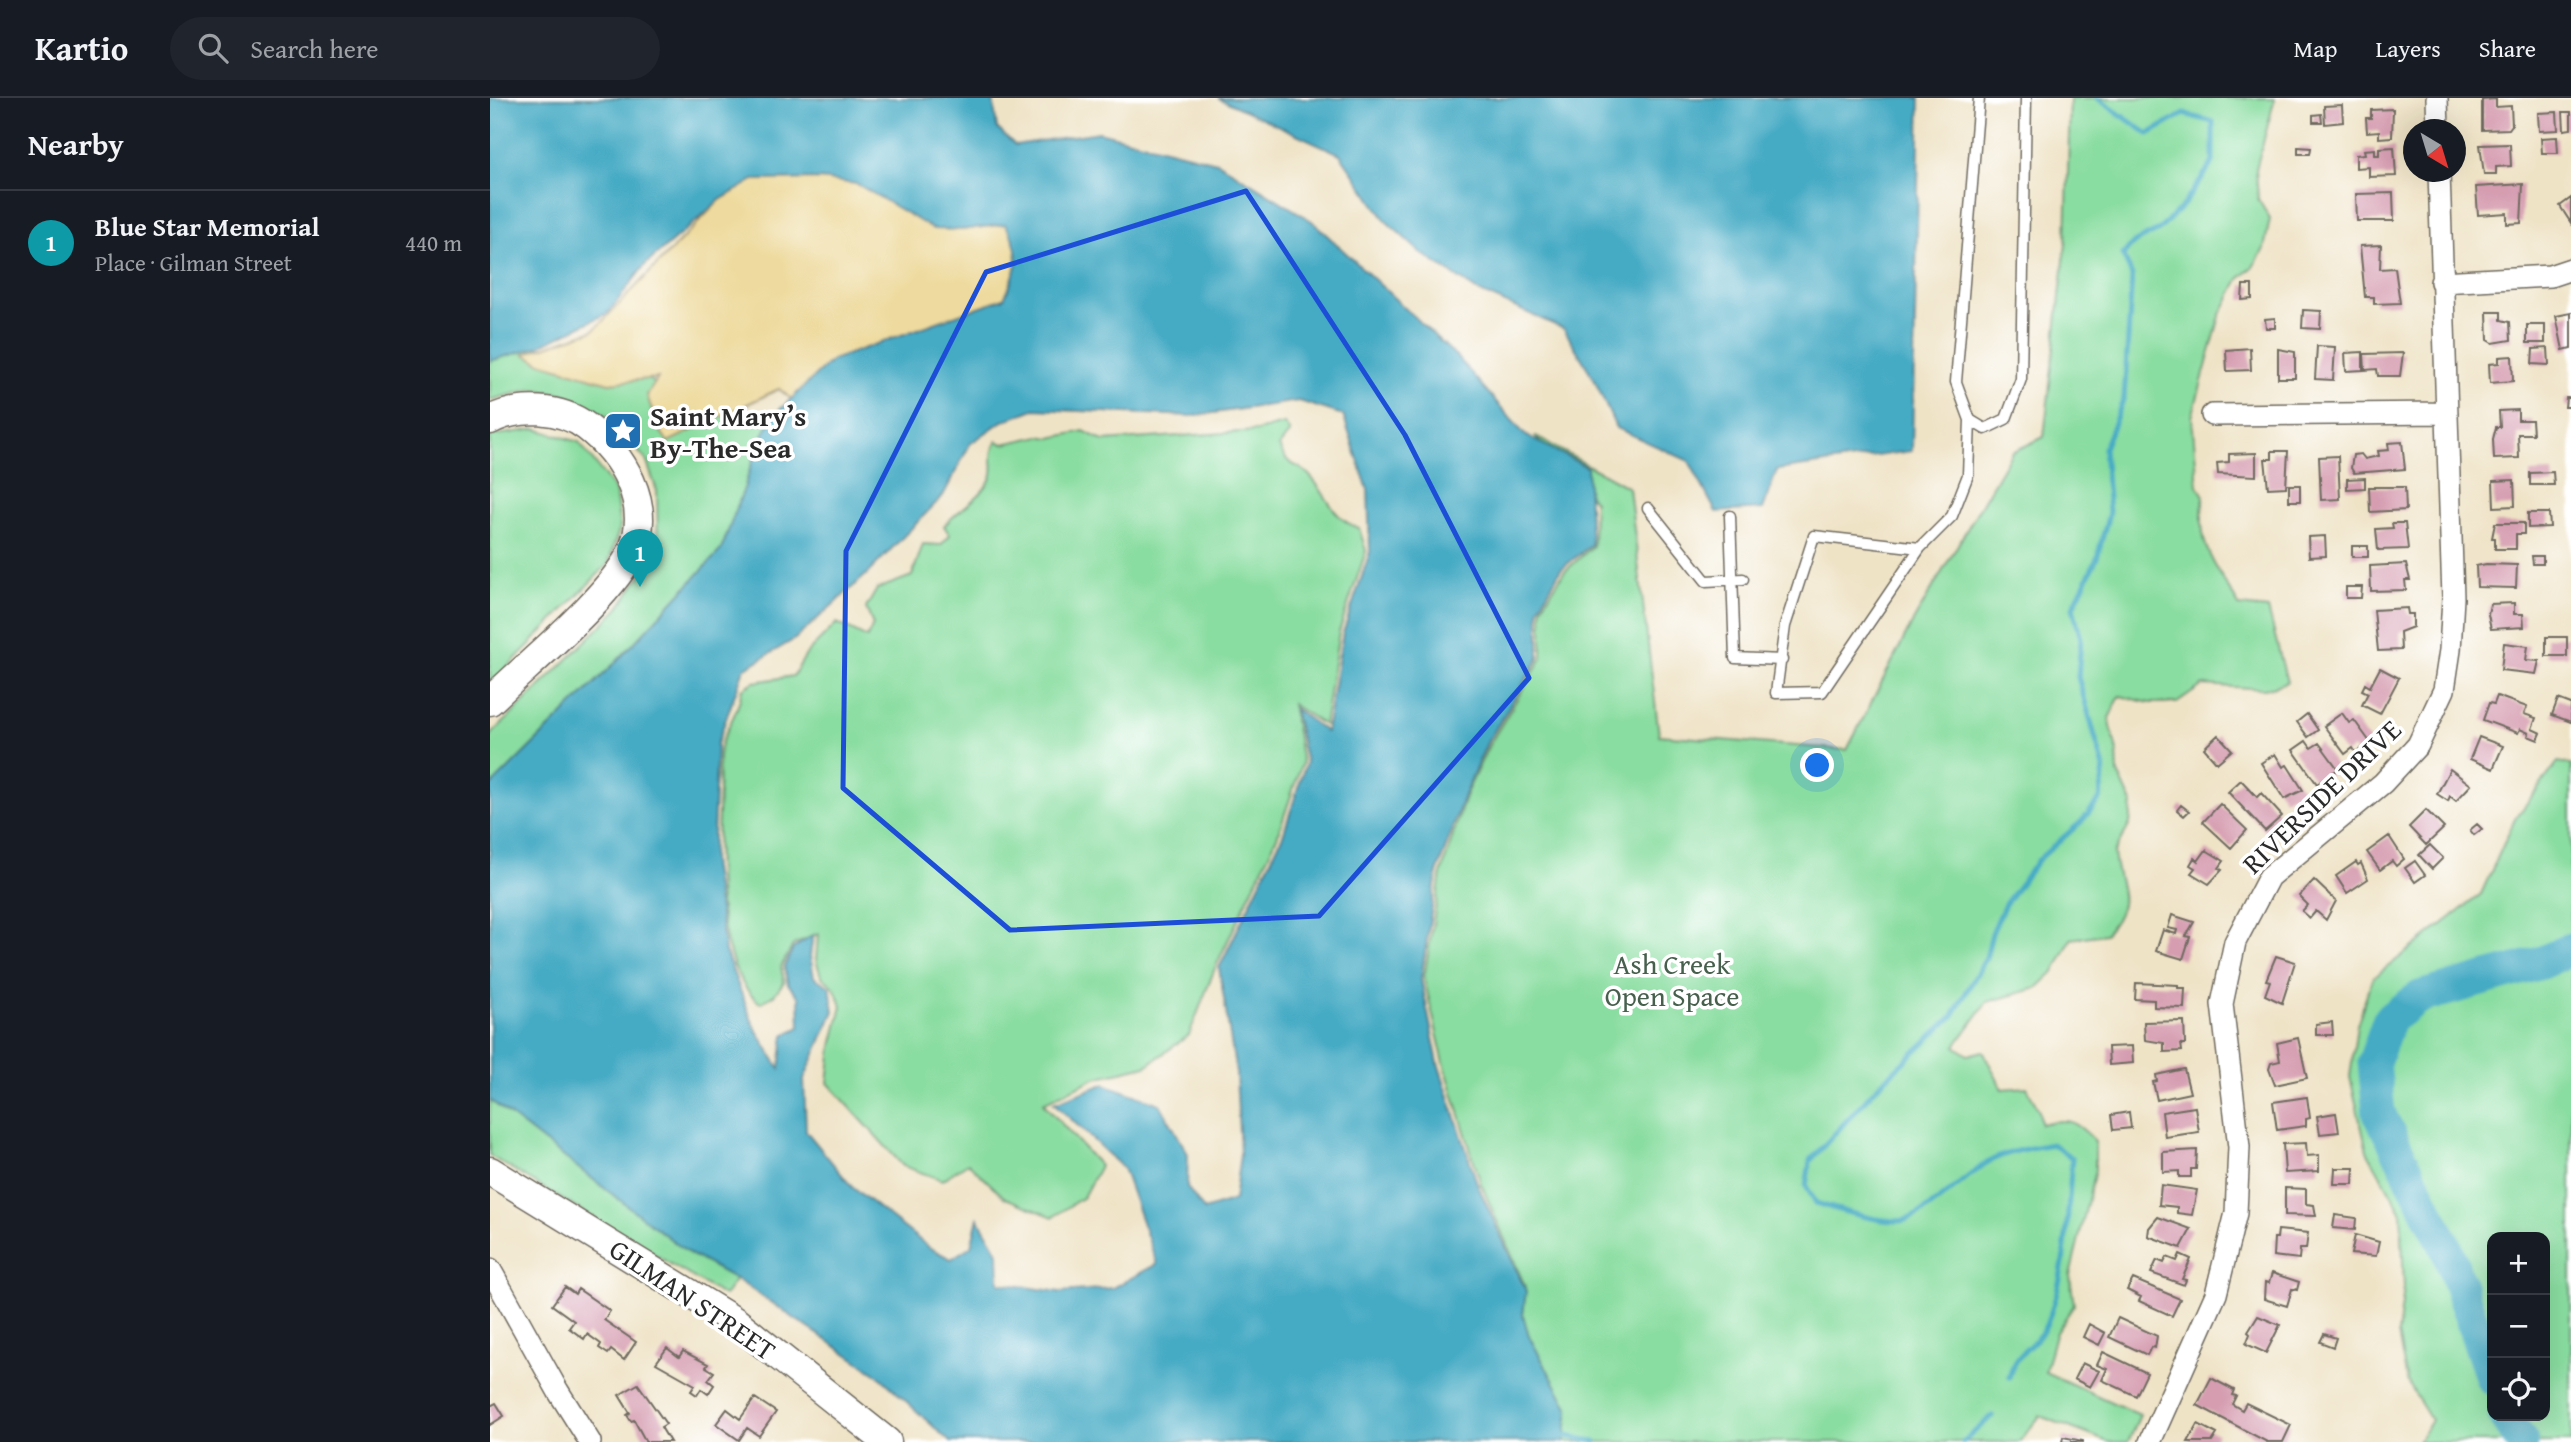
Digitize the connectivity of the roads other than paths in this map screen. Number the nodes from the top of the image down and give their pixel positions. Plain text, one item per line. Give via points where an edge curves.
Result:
1 (1979, 98) edge
2 (2026, 98) edge
3 (2437, 98) edge
4 (2438, 119) edge
5 (2439, 182) edge
6 (2571, 269) edge
7 (2441, 282) junction
8 (2447, 413) junction
9 (2212, 415) dead end
10 (490, 419) edge
11 (1970, 420) junction
12 (1648, 508) dead end
13 (1730, 516) dead end
14 (1920, 548) junction
15 (1738, 580) junction
16 (1782, 660) junction
17 (490, 701) edge
18 (490, 1171) edge
19 (490, 1269) edge
20 (590, 1442) edge
21 (887, 1442) edge
22 (2150, 1442) edge

1 - 11 lane via 1956,382
2 - 11 lane via 2021,379 2006,419 1985,429
3 - 4 street
5 - 7 street, RIVERSIDE DRIVE
6 - 7 street via 2550,276
7 - 8 street, RIVERSIDE DRIVE
8 - 9 street
8 - 22 street, RIVERSIDE DRIVE via 2453,598 2444,690 2432,721 2407,759 2269,877 2235,942 2222,1004 2239,1147 2236,1213 2216,1294
10 - 17 street via 515,412 554,412 578,420 601,438 630,476 637,520 634,547 620,571
11 - 14 lane via 1968,475 1952,516
12 - 15 lane via 1706,581
13 - 15 lane
14 - 16 lane via 1814,536 1785,626
14 - 16 lane via 1822,692 1776,693
15 - 16 lane via 1735,659
18 - 21 street, GILMAN STREET via 736,1322
19 - 20 street

